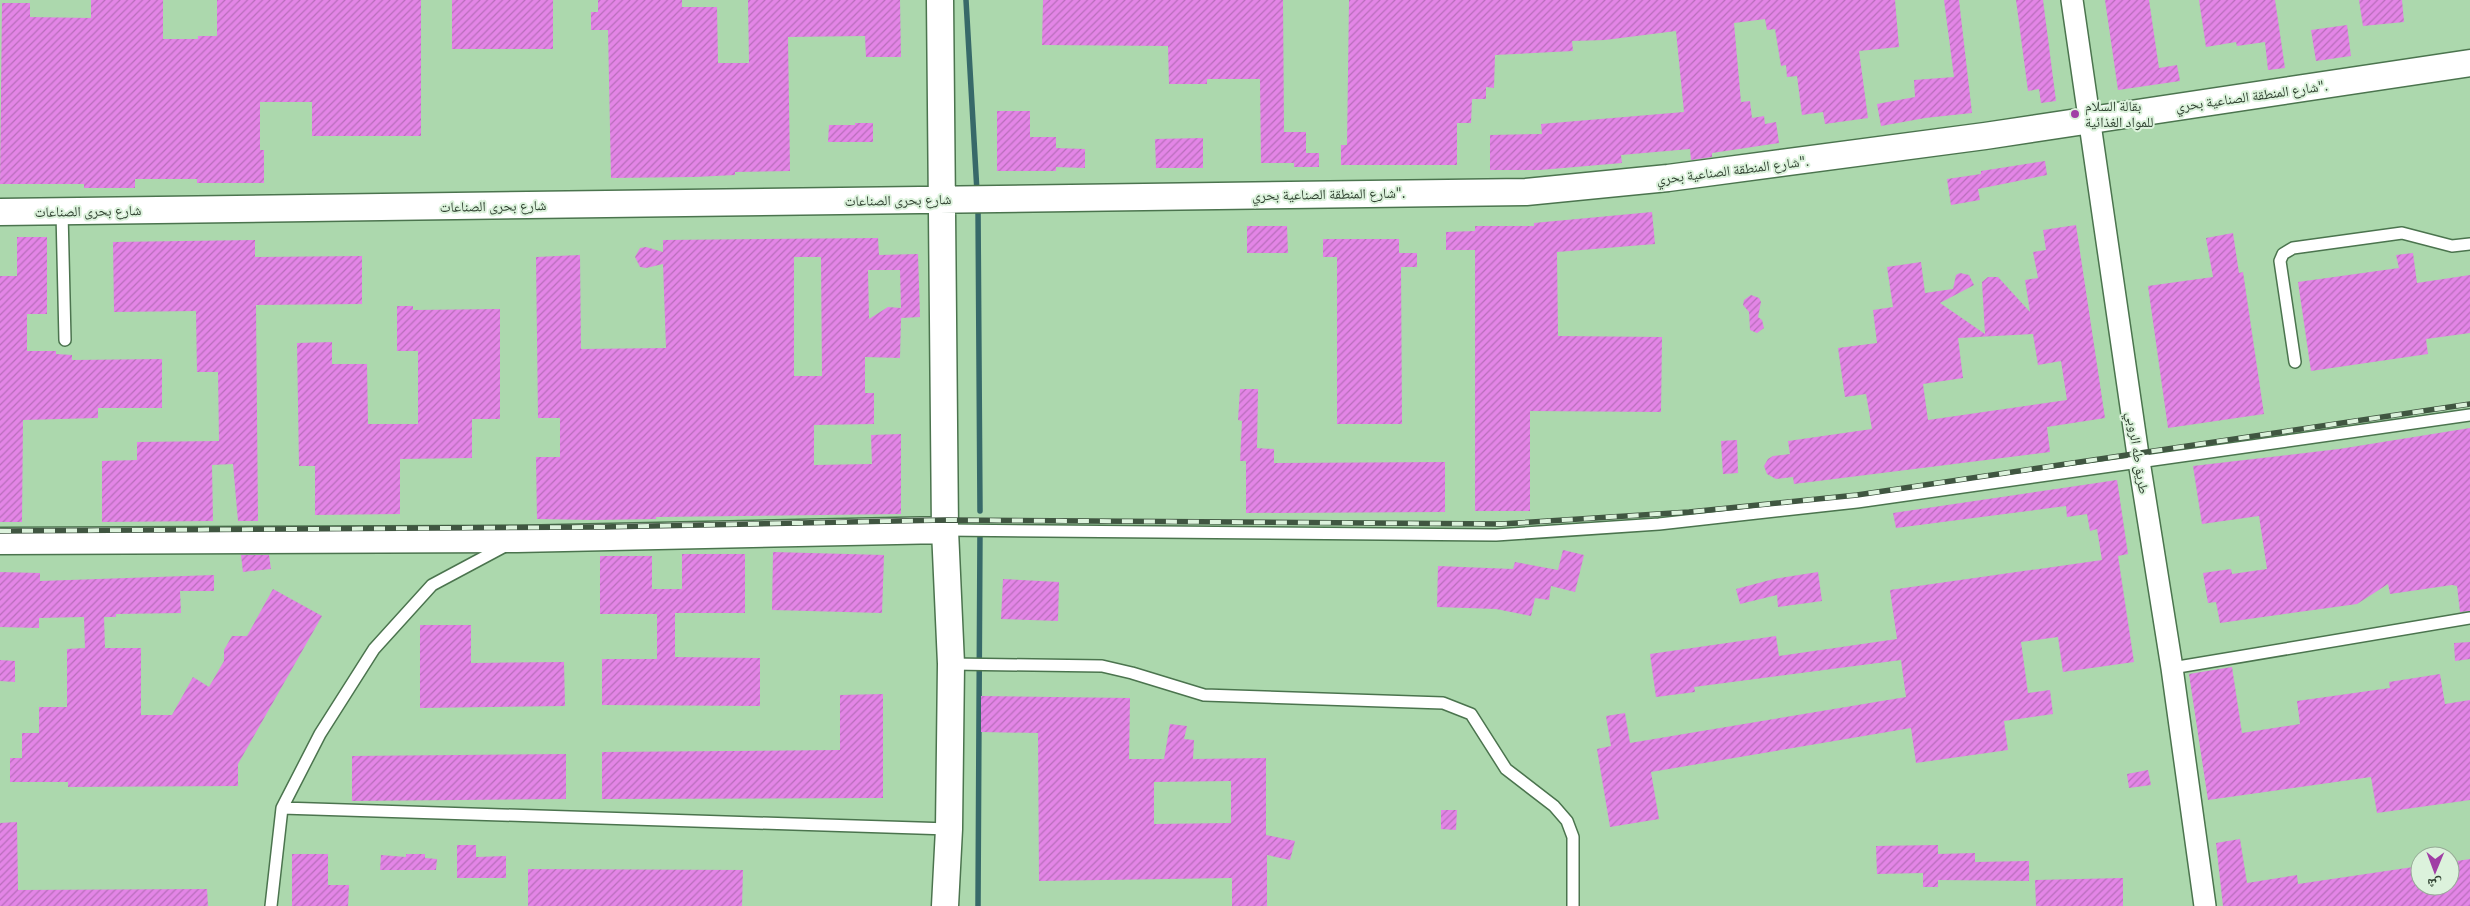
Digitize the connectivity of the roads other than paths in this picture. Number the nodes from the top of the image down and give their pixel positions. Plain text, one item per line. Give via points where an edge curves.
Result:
1 (940, 0) edge
2 (2072, 0) edge
3 (2470, 63) edge
4 (2089, 119) junction
5 (977, 198) joint
6 (942, 199) junction
7 (0, 212) edge
8 (62, 212) junction
9 (2470, 244) edge
10 (65, 340) dead end
11 (2296, 362) dead end
12 (2470, 415) edge
13 (2139, 463) junction
14 (945, 530) junction
15 (517, 539) junction
16 (0, 541) edge
17 (2470, 618) edge
18 (961, 664) junction
19 (2172, 668) junction
20 (282, 808) junction
21 (950, 829) junction
22 (272, 906) edge
23 (945, 906) edge
24 (1574, 906) edge
25 (2205, 906) edge

1 - 6 street
2 - 4 street, طريق طه الروبي
3 - 4 street, شارع المنطقة الصناعية بحري".
4 - 5 street, شارع المنطقة الصناعية بحري". via 1678,177 1526,192
4 - 13 street, طريق طه الروبي
5 - 6 street, شارع بحرى الصناعات
6 - 8 street, شارع بحرى الصناعات
6 - 14 street
7 - 8 street, شارع بحرى الصناعات
8 - 10 lane
9 - 11 lane via 2452,246 2402,233 2293,248 2283,254 2280,261
12 - 13 lane
13 - 14 lane via 1728,518 1496,535
13 - 19 street, طريق طه الروبي
14 - 15 street
14 - 18 street
15 - 16 street
15 - 20 lane via 432,585 374,649 320,734
17 - 19 lane
18 - 21 street
18 - 24 lane via 1102,666 1204,695 1443,703 1471,714 1506,769 1554,806 1566,820 1573,837
19 - 25 street, طريق طه الروبي
20 - 21 lane
20 - 22 lane
21 - 23 street

